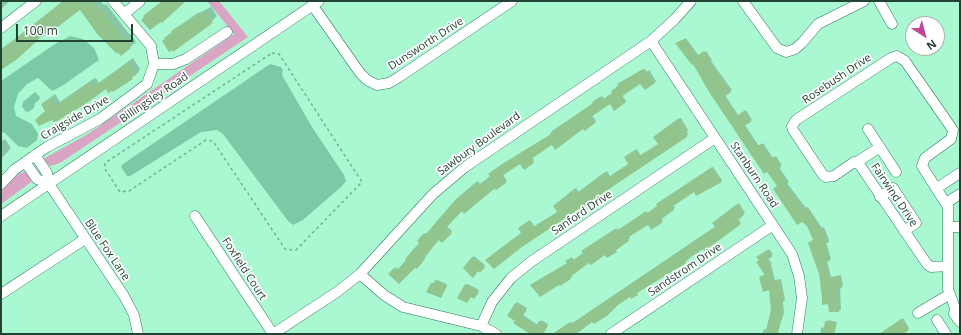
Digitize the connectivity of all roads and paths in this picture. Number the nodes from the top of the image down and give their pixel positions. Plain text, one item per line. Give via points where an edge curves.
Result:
1 (36, 1) edge
2 (113, 1) edge
3 (140, 1) edge
4 (512, 1) edge
5 (691, 1) edge
6 (743, 1) edge
7 (864, 1) edge
8 (878, 1) edge
9 (316, 3) edge
10 (124, 14) junction
11 (892, 24) dead end
12 (1, 28) edge
13 (227, 32) dead end
14 (651, 41) junction
15 (272, 53) joint
16 (154, 64) junction
17 (792, 126) joint
18 (868, 129) dead end
19 (715, 138) junction
20 (880, 147) junction
21 (35, 155) junction
22 (25, 162) junction
23 (857, 162) junction
24 (896, 172) dead end
25 (960, 173) edge
26 (1, 184) edge
27 (49, 184) junction
28 (937, 188) junction
29 (960, 194) edge
30 (880, 196) junction
31 (946, 203) junction
32 (1, 216) edge
33 (196, 216) dead end
34 (773, 225) junction
35 (948, 227) junction
36 (960, 227) edge
37 (904, 232) junction
38 (85, 239) junction
39 (948, 266) junction
40 (360, 274) junction
41 (1, 294) edge
42 (950, 294) junction
43 (958, 307) edge
44 (918, 313) dead end
45 (937, 320) dead end
46 (960, 322) edge
47 (481, 326) junction
48 (138, 334) edge
49 (273, 334) edge
50 (496, 334) edge
51 (610, 334) edge
52 (797, 334) edge
53 (946, 334) edge

1 - 12 street
2 - 10 street
3 - 10 street
4 - 9 street, Dunsworth Drive via 399,77 389,83 377,84 360,73
5 - 14 street, Sawbury Boulevard
6 - 7 street via 777,48 786,52 802,43 818,24
8 - 11 street
9 - 27 street, Billingsley Road
10 - 16 street via 151,46
13 - 16 street via 186,59 173,64
14 - 19 street, Stanburn Road
14 - 40 street, Sawbury Boulevard via 465,167 432,194
15 - 15 path via 105,163 105,168 120,192 129,191 206,140 213,141 285,249 296,250 362,182 279,54
16 - 21 street, Craigside Drive via 147,84 138,92 100,119
17 - 23 street, Fairwind Drive via 823,175 834,176
17 - 28 street, Rosebush Drive via 796,120 890,58 897,56 905,61 953,130 951,139 925,158 922,164
18 - 20 street
19 - 34 street, Stanburn Road
19 - 47 street, Sanford Drive via 532,261 511,278 492,302
20 - 23 street
20 - 24 street
21 - 22 street, Craigside Drive
21 - 27 street, Craigside Drive via 46,173
22 - 26 street, Craigside Drive
22 - 27 street via 38,179
23 - 30 street, Fairwind Drive
25 - 28 street
27 - 32 street, Billingsley Road
27 - 38 street, Blue Fox Lane
28 - 31 street
29 - 31 street
30 - 37 street, Fairwind Drive
30 - 37 street via 893,188 916,223
31 - 35 street
33 - 49 street, Foxfield Court
34 - 51 street, Sandstrom Drive
34 - 52 street, Stanburn Road via 792,254 799,276 802,298
35 - 36 street
35 - 39 street
37 - 39 street, Fairwind Drive via 926,264 931,267
38 - 41 street
38 - 48 street, Blue Fox Lane via 124,296 134,315
39 - 42 street
40 - 47 street via 384,295 403,307
40 - 49 street, Sawbury Boulevard via 338,292
42 - 43 street
42 - 44 street
43 - 46 street via 954,314
45 - 53 street
47 - 50 street

